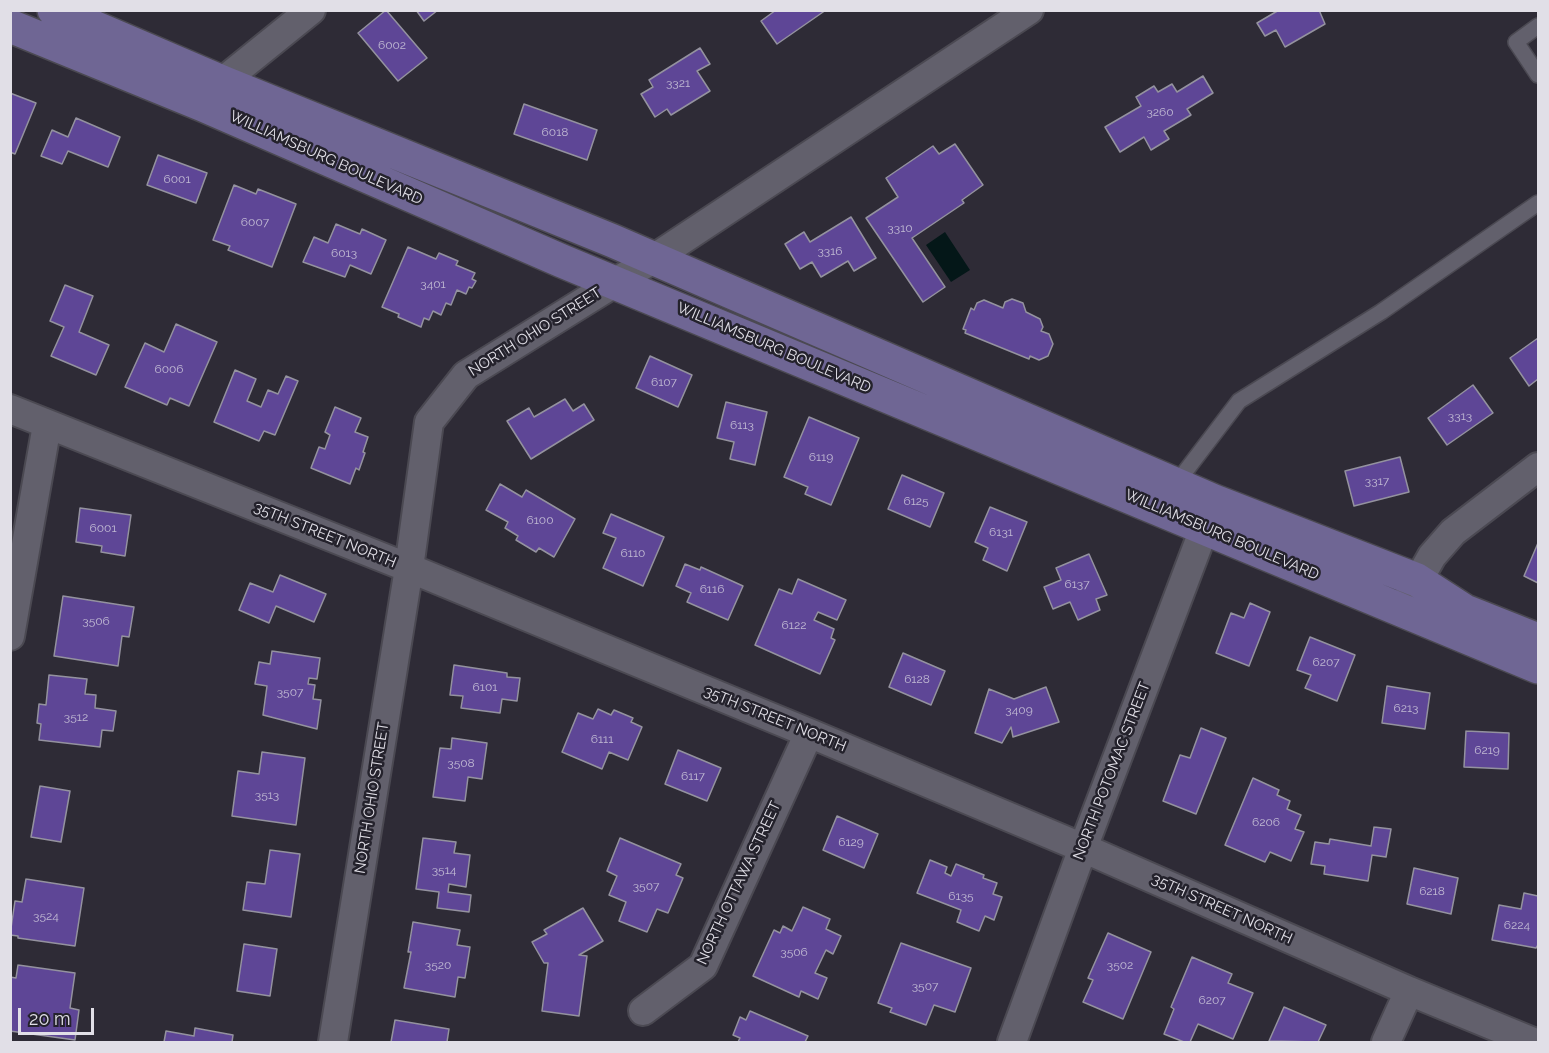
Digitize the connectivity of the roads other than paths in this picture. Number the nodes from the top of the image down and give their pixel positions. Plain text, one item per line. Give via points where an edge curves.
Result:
1 (54, 10) edge
2 (310, 10) edge
3 (1029, 10) edge
4 (10, 26) edge
5 (1539, 26) edge
6 (1539, 75) edge
7 (213, 93) junction
8 (1539, 203) edge
9 (653, 259) junction
10 (615, 282) junction
11 (10, 409) edge
12 (47, 425) junction
13 (1539, 467) edge
14 (1170, 497) junction
15 (1210, 514) junction
16 (409, 568) junction
17 (1416, 580) junction
18 (1402, 610) junction
19 (10, 636) edge
20 (1539, 639) edge
21 (1539, 667) edge
22 (809, 733) junction
23 (1083, 848) junction
24 (1409, 991) junction
25 (643, 1011) dead end
26 (1472, 1031) edge
27 (333, 1042) edge
28 (1012, 1042) edge
29 (1386, 1042) edge
30 (1533, 1042) edge

1 - 7 main road, WILLIAMSBURG BOULEVARD
2 - 7 street
3 - 9 street, NORTH OHIO STREET
4 - 7 main road, WILLIAMSBURG BOULEVARD
5 - 6 lane via 1516,42
7 - 9 main road, WILLIAMSBURG BOULEVARD
7 - 10 main road, WILLIAMSBURG BOULEVARD via 562,261
8 - 14 lane via 1381,312 1239,401
9 - 10 street, NORTH OHIO STREET
9 - 14 main road, WILLIAMSBURG BOULEVARD
10 - 14 main road, WILLIAMSBURG BOULEVARD
10 - 16 street, NORTH OHIO STREET via 466,375 429,422
11 - 12 street, 35TH STREET NORTH
12 - 16 street, 35TH STREET NORTH
12 - 19 street
13 - 17 street via 1453,532
14 - 15 main road, WILLIAMSBURG BOULEVARD
15 - 17 main road, WILLIAMSBURG BOULEVARD
15 - 18 main road, WILLIAMSBURG BOULEVARD
15 - 23 street, NORTH POTOMAC STREET
16 - 22 street, 35TH STREET NORTH
16 - 27 street, NORTH OHIO STREET
17 - 18 street
17 - 20 main road, WILLIAMSBURG BOULEVARD via 1466,611
18 - 21 main road, WILLIAMSBURG BOULEVARD
22 - 23 street, 35TH STREET NORTH
22 - 25 street, NORTH OTTAWA STREET via 703,966
23 - 24 street, 35TH STREET NORTH
23 - 28 street, NORTH POTOMAC STREET
24 - 26 street, 35TH STREET NORTH
24 - 29 street
26 - 30 street, 35TH STREET NORTH

